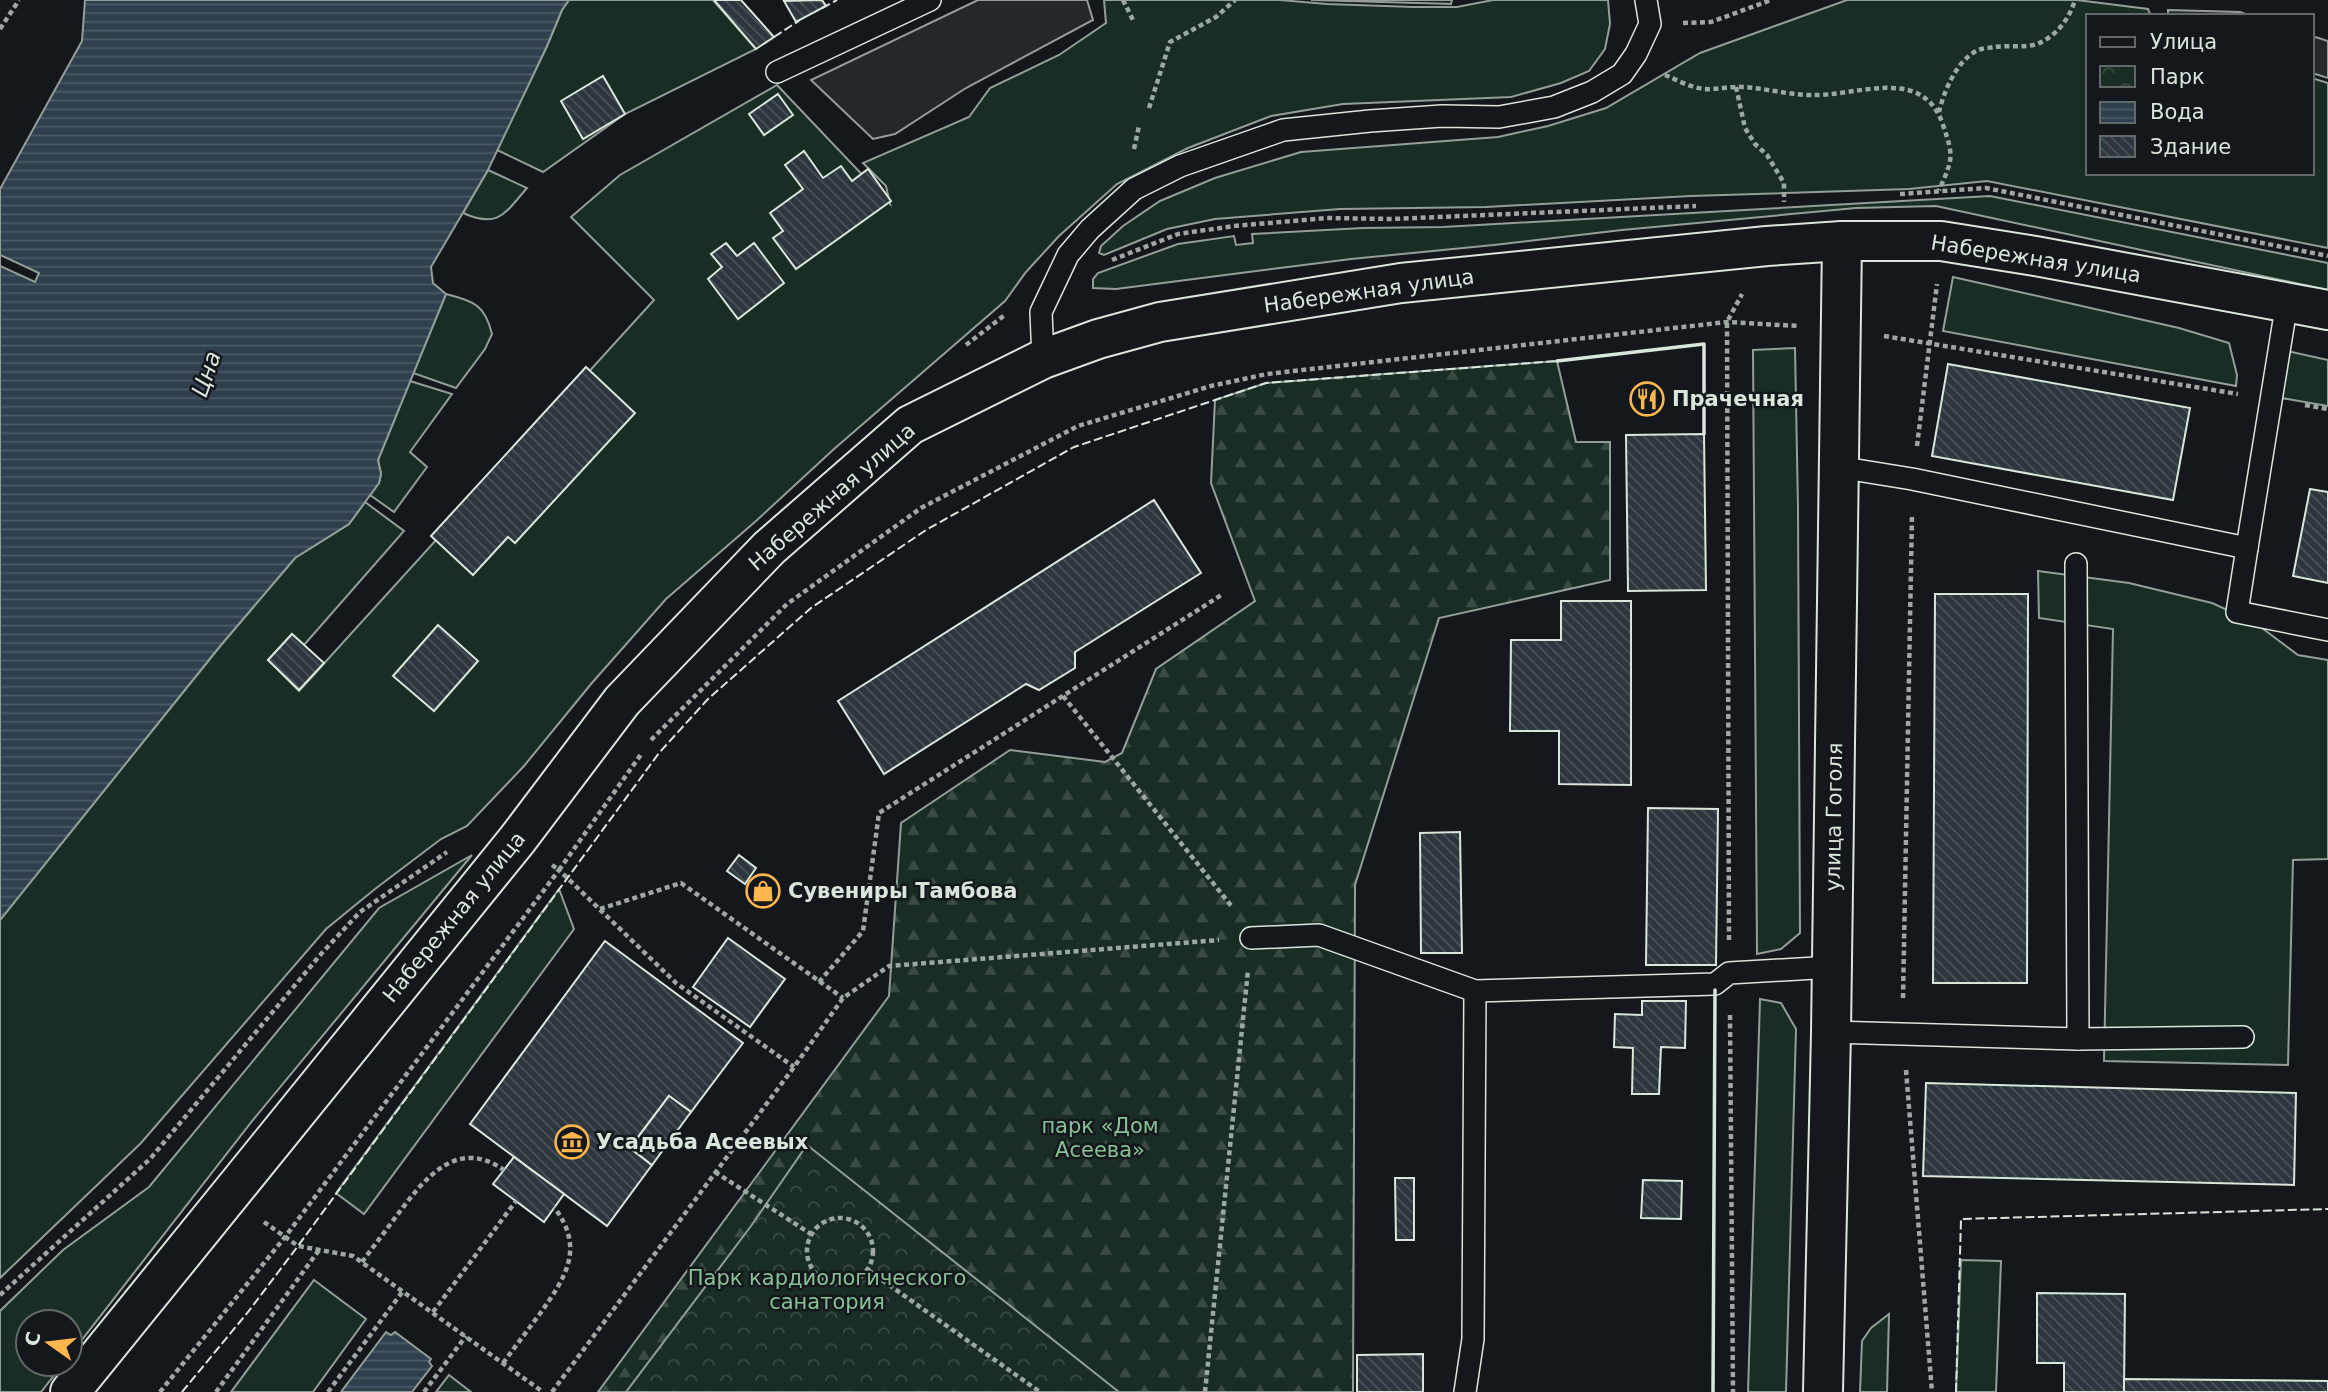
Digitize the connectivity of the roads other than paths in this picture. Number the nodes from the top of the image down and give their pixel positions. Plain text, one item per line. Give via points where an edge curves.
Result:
1 (930, 0) edge
2 (1646, 0) edge
3 (777, 72) dead end
4 (1842, 241) junction
5 (2287, 302) junction
6 (2328, 310) edge
7 (1043, 359) junction
8 (1838, 467) junction
9 (2247, 548) junction
10 (2076, 564) dead end
11 (2328, 630) edge
12 (1254, 937) road end
13 (1832, 967) junction
14 (1475, 991) junction
15 (1831, 1032) junction
16 (2243, 1037) dead end
17 (2078, 1038) junction
18 (70, 1392) edge
19 (1465, 1392) edge
20 (1823, 1392) edge

1 - 3 lane
2 - 7 lane via 1650,24 1622,74 1553,107 1499,117 1442,116 1283,130 1204,157 1135,189 1090,229 1056,278 1041,312
4 - 5 street, Набережная улица via 1941,241
4 - 7 street, Набережная улица via 1401,283 1160,322
4 - 8 street, улица Гоголя
5 - 6 street, Набережная улица
5 - 9 lane
7 - 18 street, Набережная улица via 910,425 769,548 622,701 517,840
8 - 9 lane
8 - 13 street, улица Гоголя
9 - 11 lane via 2237,612
10 - 17 lane
12 - 14 lane via 1319,935
13 - 14 lane via 1729,973 1715,984
13 - 15 street, улица Гоголя
14 - 19 lane via 1473,1339
15 - 17 lane
15 - 20 street, улица Гоголя
16 - 17 lane

